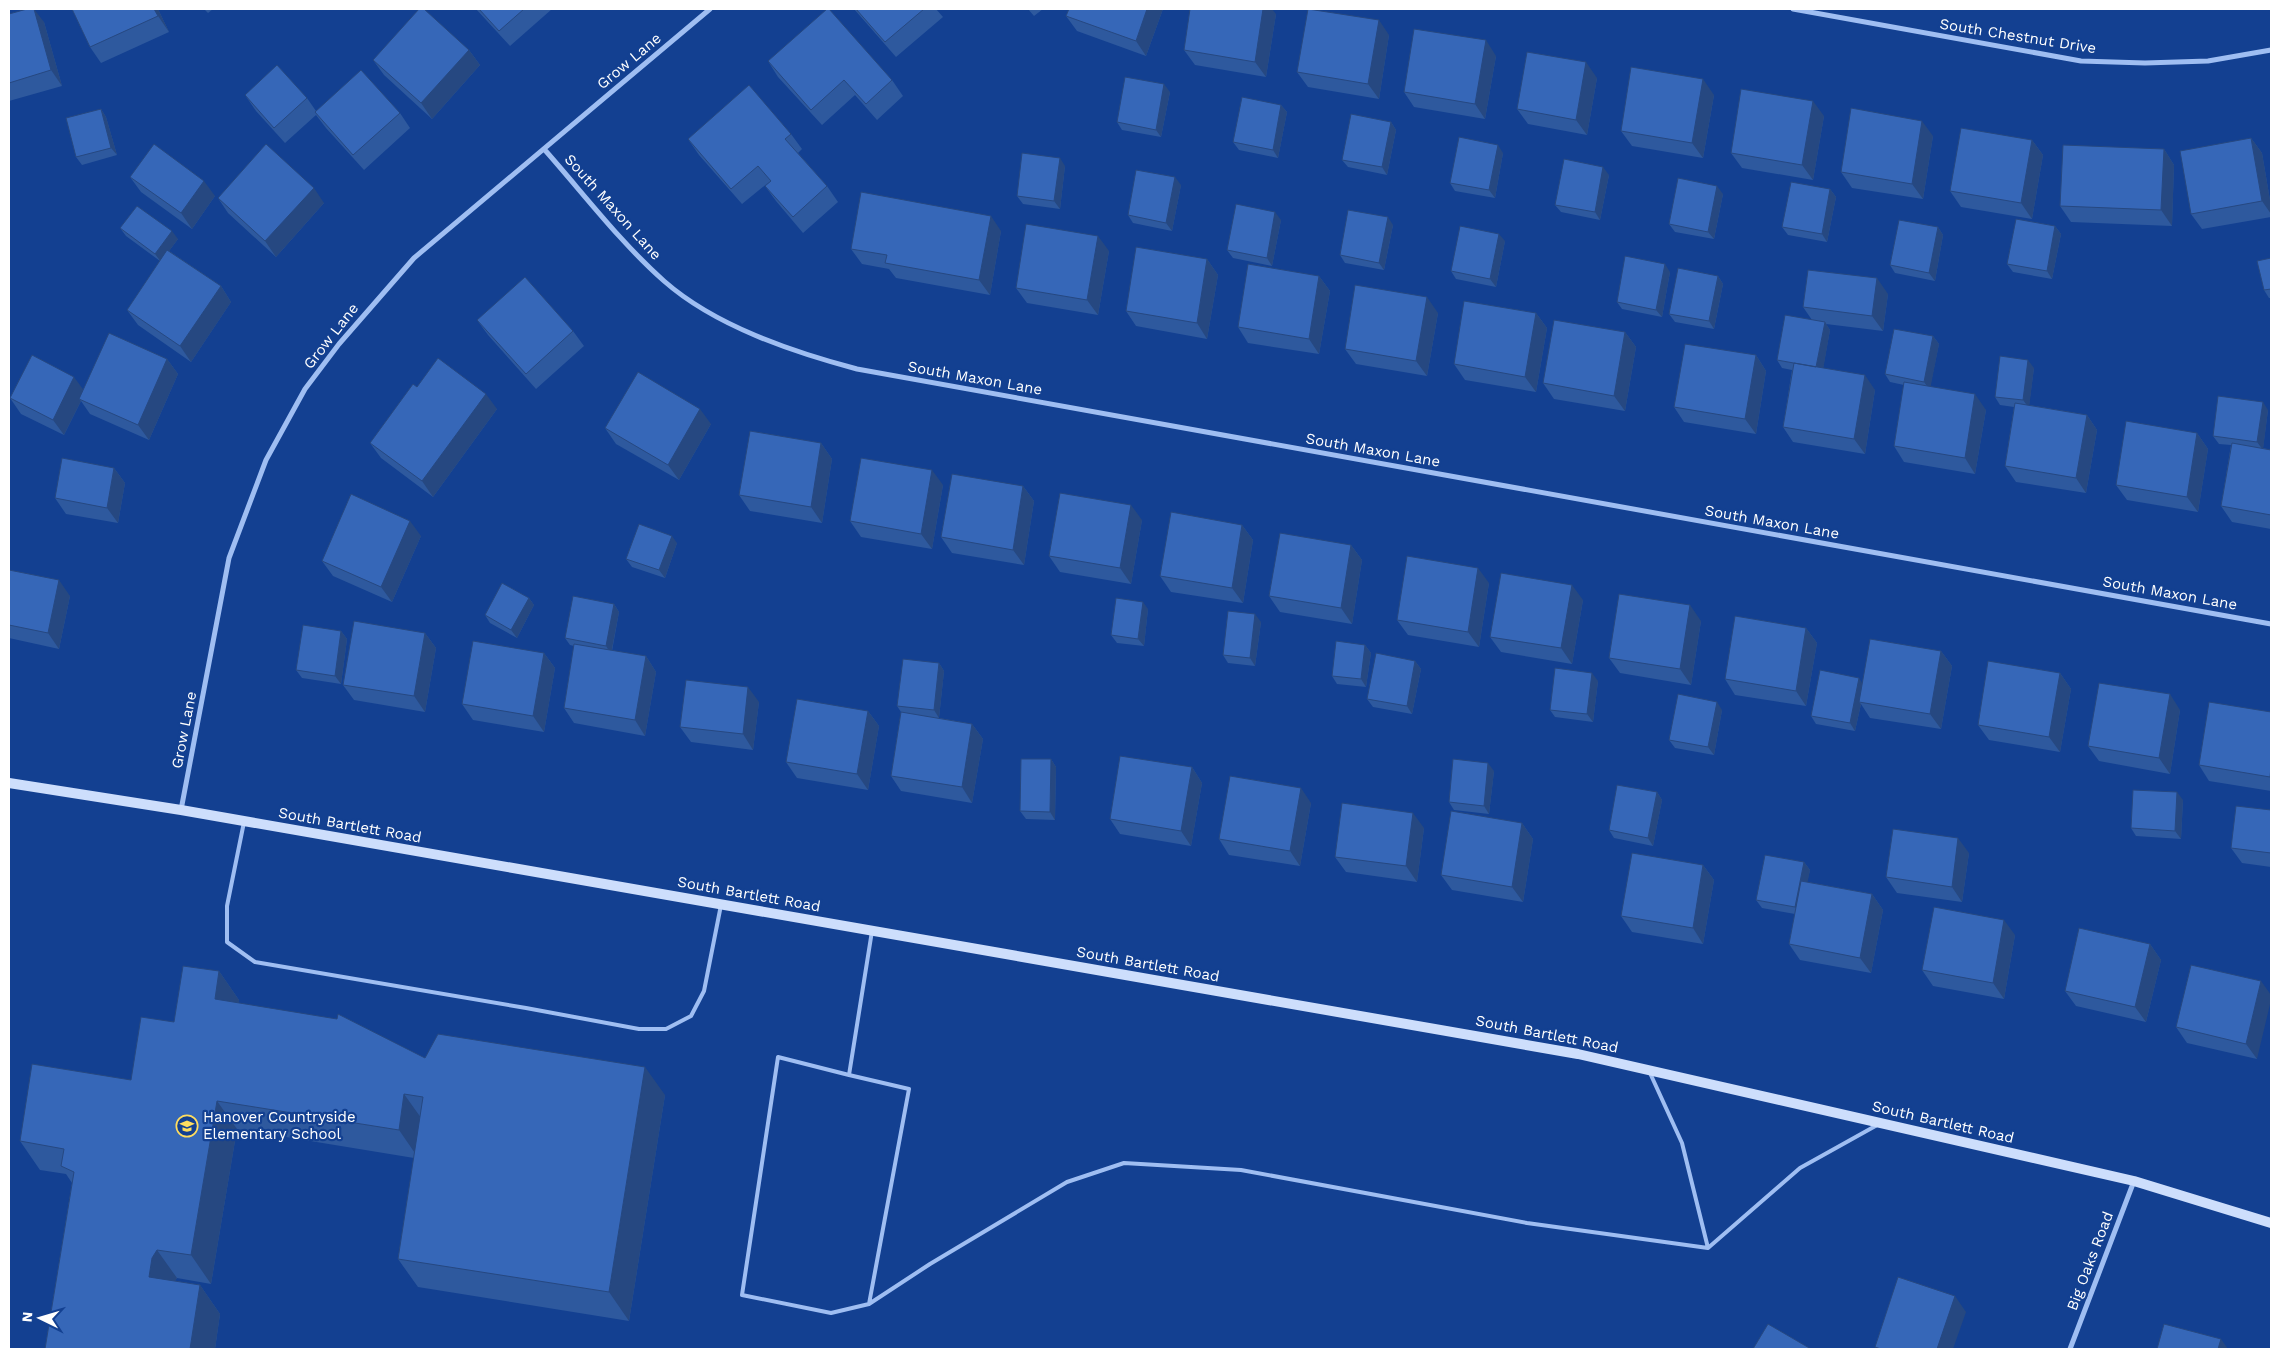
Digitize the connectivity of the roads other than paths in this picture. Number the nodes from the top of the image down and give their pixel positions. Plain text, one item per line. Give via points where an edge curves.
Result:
1 (710, 9) edge
2 (1793, 9) edge
3 (2271, 50) edge
4 (544, 149) junction
5 (2271, 624) edge
6 (9, 782) edge
7 (181, 810) junction
8 (244, 822) junction
9 (721, 904) junction
10 (872, 931) junction
11 (1648, 1070) junction
12 (849, 1074) junction
13 (1881, 1123) junction
14 (2134, 1181) junction
15 (2271, 1223) edge
16 (1708, 1248) junction
17 (869, 1304) junction
18 (2070, 1349) edge

1 - 4 street, Grow Lane
2 - 3 street, South Chestnut Drive via 2081,61 2208,61
4 - 5 street, South Maxon Lane via 666,283 722,320 808,356 857,369
4 - 7 street, Grow Lane via 414,258 373,302 305,389 266,460 229,558
6 - 7 main road, South Bartlett Road
7 - 8 main road, South Bartlett Road
8 - 9 main road, South Bartlett Road
8 - 9 lane via 227,906 227,942 255,962 639,1029 666,1029 691,1016 704,991
9 - 10 main road, South Bartlett Road
10 - 11 main road, South Bartlett Road via 1568,1052
10 - 12 lane
11 - 13 main road, South Bartlett Road
11 - 16 lane via 1682,1143
12 - 17 lane via 909,1089
12 - 17 lane via 778,1057 742,1295 831,1313
13 - 14 main road, South Bartlett Road
13 - 16 lane via 1800,1168
14 - 15 main road, South Bartlett Road
14 - 18 street, Big Oaks Road
16 - 17 lane via 1527,1222 1241,1170 1124,1163 1067,1182

